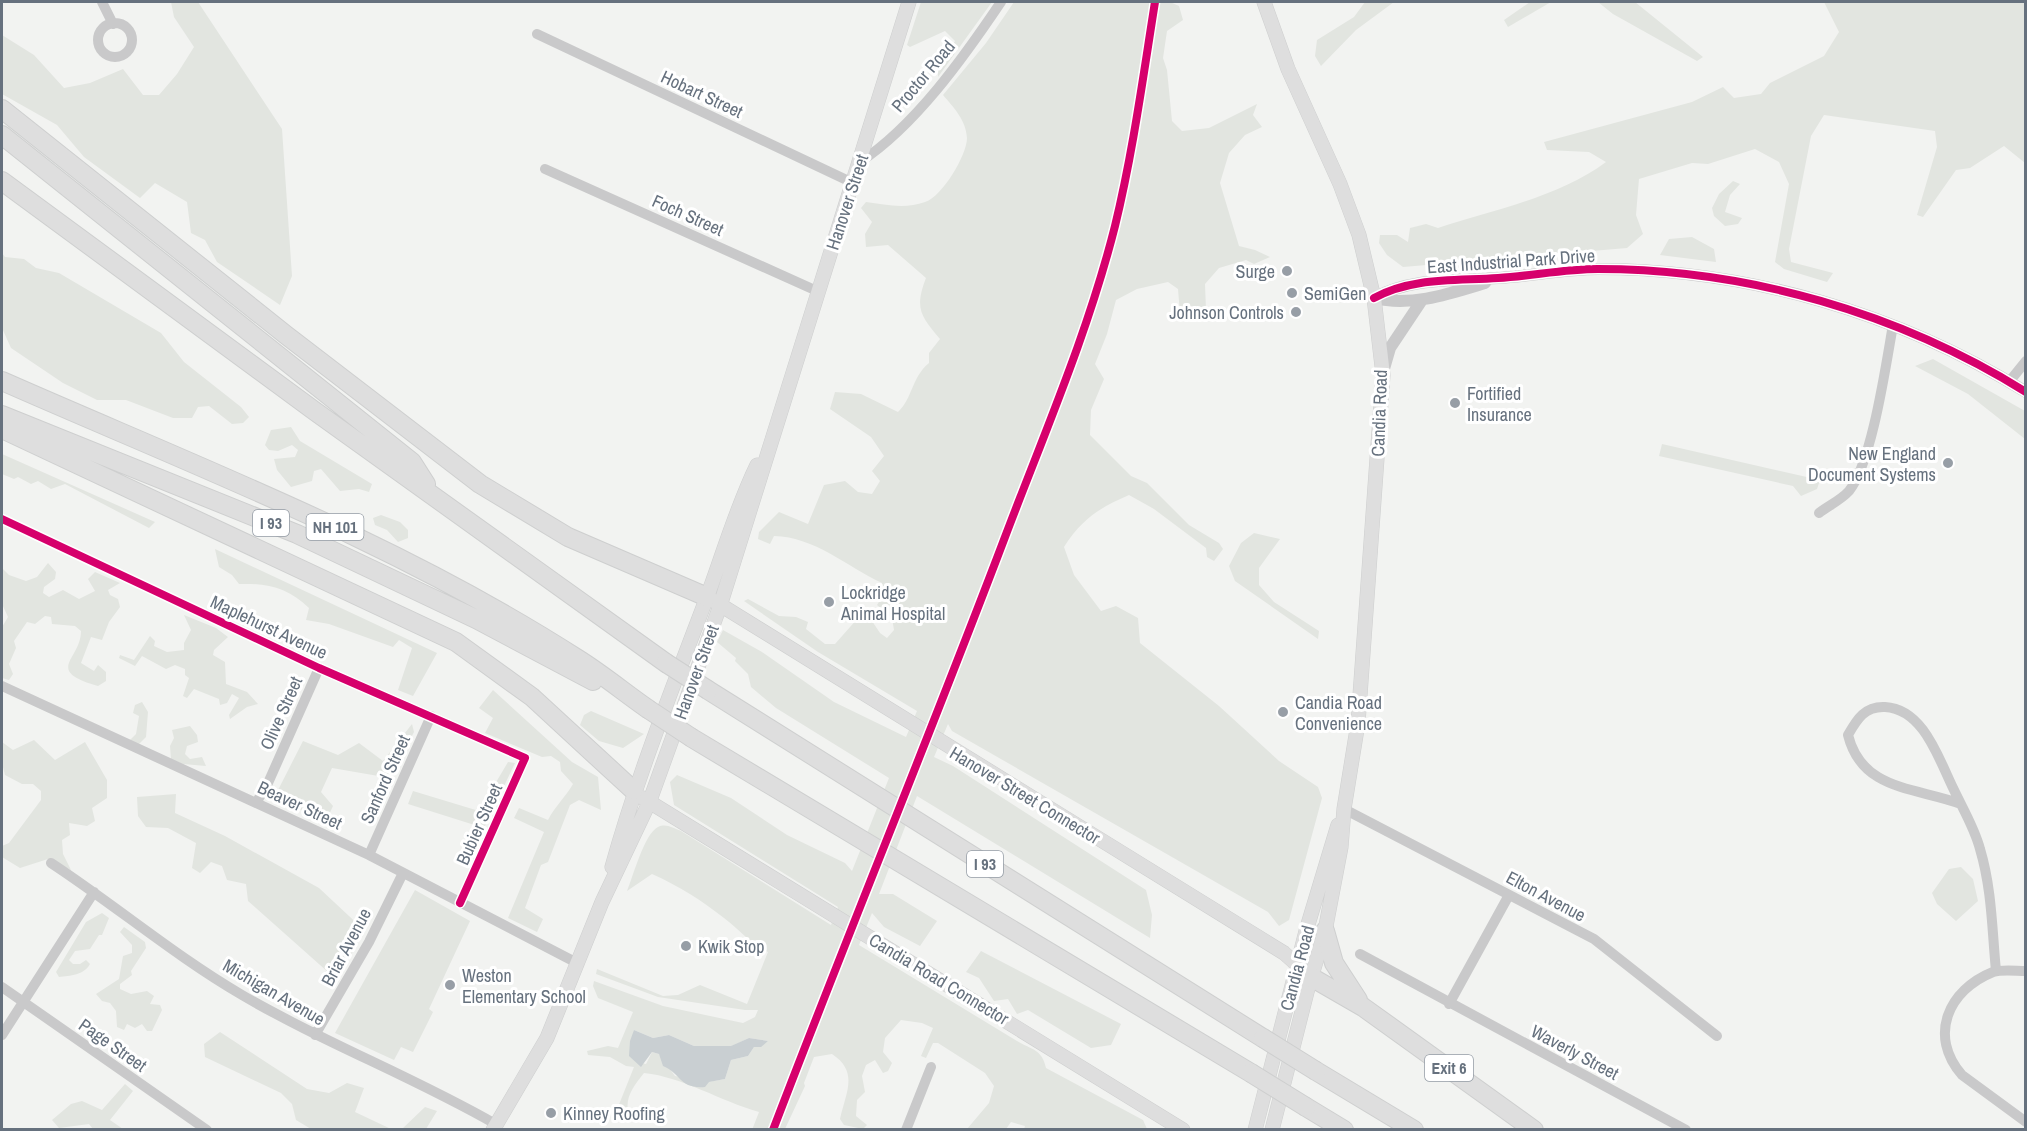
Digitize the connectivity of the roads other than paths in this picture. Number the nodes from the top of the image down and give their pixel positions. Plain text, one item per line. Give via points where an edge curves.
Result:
1 (102, 2) edge
2 (909, 2) edge
3 (1000, 2) edge
4 (1264, 2) edge
5 (113, 24) dead end
6 (537, 34) dead end
7 (2, 109) edge
8 (2, 135) edge
9 (860, 162) junction
10 (545, 169) dead end
11 (2, 181) edge
12 (853, 183) junction
13 (1500, 278) junction
14 (817, 291) junction
15 (1374, 298) junction
16 (1422, 300) junction
17 (1893, 326) junction
18 (2025, 361) edge
19 (1383, 375) junction
20 (2, 381) edge
21 (2008, 382) junction
22 (2025, 392) edge
23 (2, 415) edge
24 (2, 429) edge
25 (433, 493) junction
26 (1819, 513) dead end
27 (2, 519) edge
28 (714, 601) junction
29 (319, 668) junction
30 (2, 686) edge
31 (648, 709) junction
32 (431, 716) junction
33 (525, 758) joint
34 (633, 790) junction
35 (256, 803) junction
36 (650, 803) junction
37 (1961, 804) junction
38 (1344, 809) junction
39 (369, 855) junction
40 (51, 863) dead end
41 (403, 873) junction
42 (94, 892) junction
43 (1509, 895) junction
44 (602, 902) junction
45 (460, 903) junction
46 (1325, 931) junction
47 (1360, 954) dead end
48 (579, 964) junction
49 (1298, 964) junction
50 (1996, 971) junction
51 (2025, 971) edge
52 (1311, 977) junction
53 (2, 987) edge
54 (23, 1002) junction
55 (1449, 1004) junction
56 (1363, 1007) junction
57 (2, 1035) edge
58 (315, 1035) junction
59 (1717, 1036) dead end
60 (931, 1067) dead end
61 (2025, 1122) edge
62 (495, 1127) edge
63 (207, 1130) edge
64 (906, 1130) edge
65 (1183, 1130) edge
66 (1255, 1130) edge
67 (1272, 1130) edge
68 (1344, 1130) edge
69 (1414, 1130) edge
70 (1534, 1130) edge
71 (1686, 1130) edge

1 - 5 street
2 - 9 main road, Hanover Street
3 - 9 street, Proctor Road via 921,105 880,149
4 - 15 main road, Candia Road via 1288,69 1347,201
6 - 12 street, Hobart Street
7 - 28 highway via 480,484 568,537
8 - 25 highway via 412,462
9 - 12 main road, Hanover Street
10 - 14 street, Foch Street
11 - 25 highway, I 93 via 315,412
12 - 14 main road, Hanover Street
13 - 15 street, East Industrial Park Drive via 1403,285
13 - 16 street, East Industrial Park Drive
13 - 17 street, East Industrial Park Drive via 1599,269 1721,279 1802,296
14 - 28 main road, Hanover Street via 771,436 740,500
15 - 16 street, East Industrial Park Drive via 1391,302
15 - 19 main road, Candia Road
16 - 19 street via 1390,348
17 - 21 street, East Industrial Park Drive via 1939,345
17 - 26 street via 1860,468 1848,491
18 - 21 street
19 - 38 main road, Candia Road via 1358,723
20 - 31 highway, NH 101 via 390,553 531,629
21 - 22 street, East Industrial Park Drive
23 - 31 highway, I 93 via 217,500 350,558
24 - 34 highway via 456,642 532,697
25 - 69 highway, I 93, bridge via 666,663
27 - 29 street, Maplehurst Avenue
28 - 34 main road, Hanover Street
28 - 36 main road, Hanover Street
28 - 49 main road, Hanover Street Connector
29 - 32 street, Maplehurst Avenue
29 - 35 street, Olive Street
30 - 35 street, Beaver Street
31 - 68 highway, I 93, bridge
32 - 33 street, Maplehurst Avenue
32 - 39 street, Sanford Street
33 - 45 street, Bubier Street
34 - 36 main road, Candia Road Connector
34 - 44 main road, Hanover Street
35 - 39 street, Beaver Street
36 - 44 main road, Hanover Street
36 - 65 main road, Candia Road Connector
37 - 37 street via 1929,739 1911,717 1894,708 1873,707 1858,717 1848,735 1853,754 1865,768 1898,786
37 - 50 street via 1980,845 1986,871
38 - 43 street, Elton Avenue
38 - 46 main road, Candia Road
38 - 49 main road, Candia Road
39 - 41 street, Beaver Street
40 - 42 street, Michigan Avenue
41 - 45 street, Beaver Street
41 - 58 street, Briar Avenue
42 - 54 street
42 - 58 street, Michigan Avenue via 208,974
43 - 55 street
43 - 59 street, Elton Avenue via 1594,939
44 - 48 main road, Hanover Street
45 - 48 street, Beaver Street
46 - 52 main road, Candia Road
46 - 56 highway via 1334,963
47 - 55 street, Waverly Street
48 - 62 main road, Hanover Street via 547,1038
49 - 52 main road, Hanover Street Connector
49 - 66 main road, Candia Road
50 - 51 street
50 - 61 street via 1966,986 1951,1005 1946,1043 1962,1075
52 - 56 highway
52 - 67 main road, Candia Road
53 - 54 street, Page Street
54 - 57 street
54 - 63 street, Page Street
55 - 71 street, Waverly Street
56 - 70 highway, Exit 6
58 - 62 street, Michigan Avenue via 463,1106
60 - 64 street

